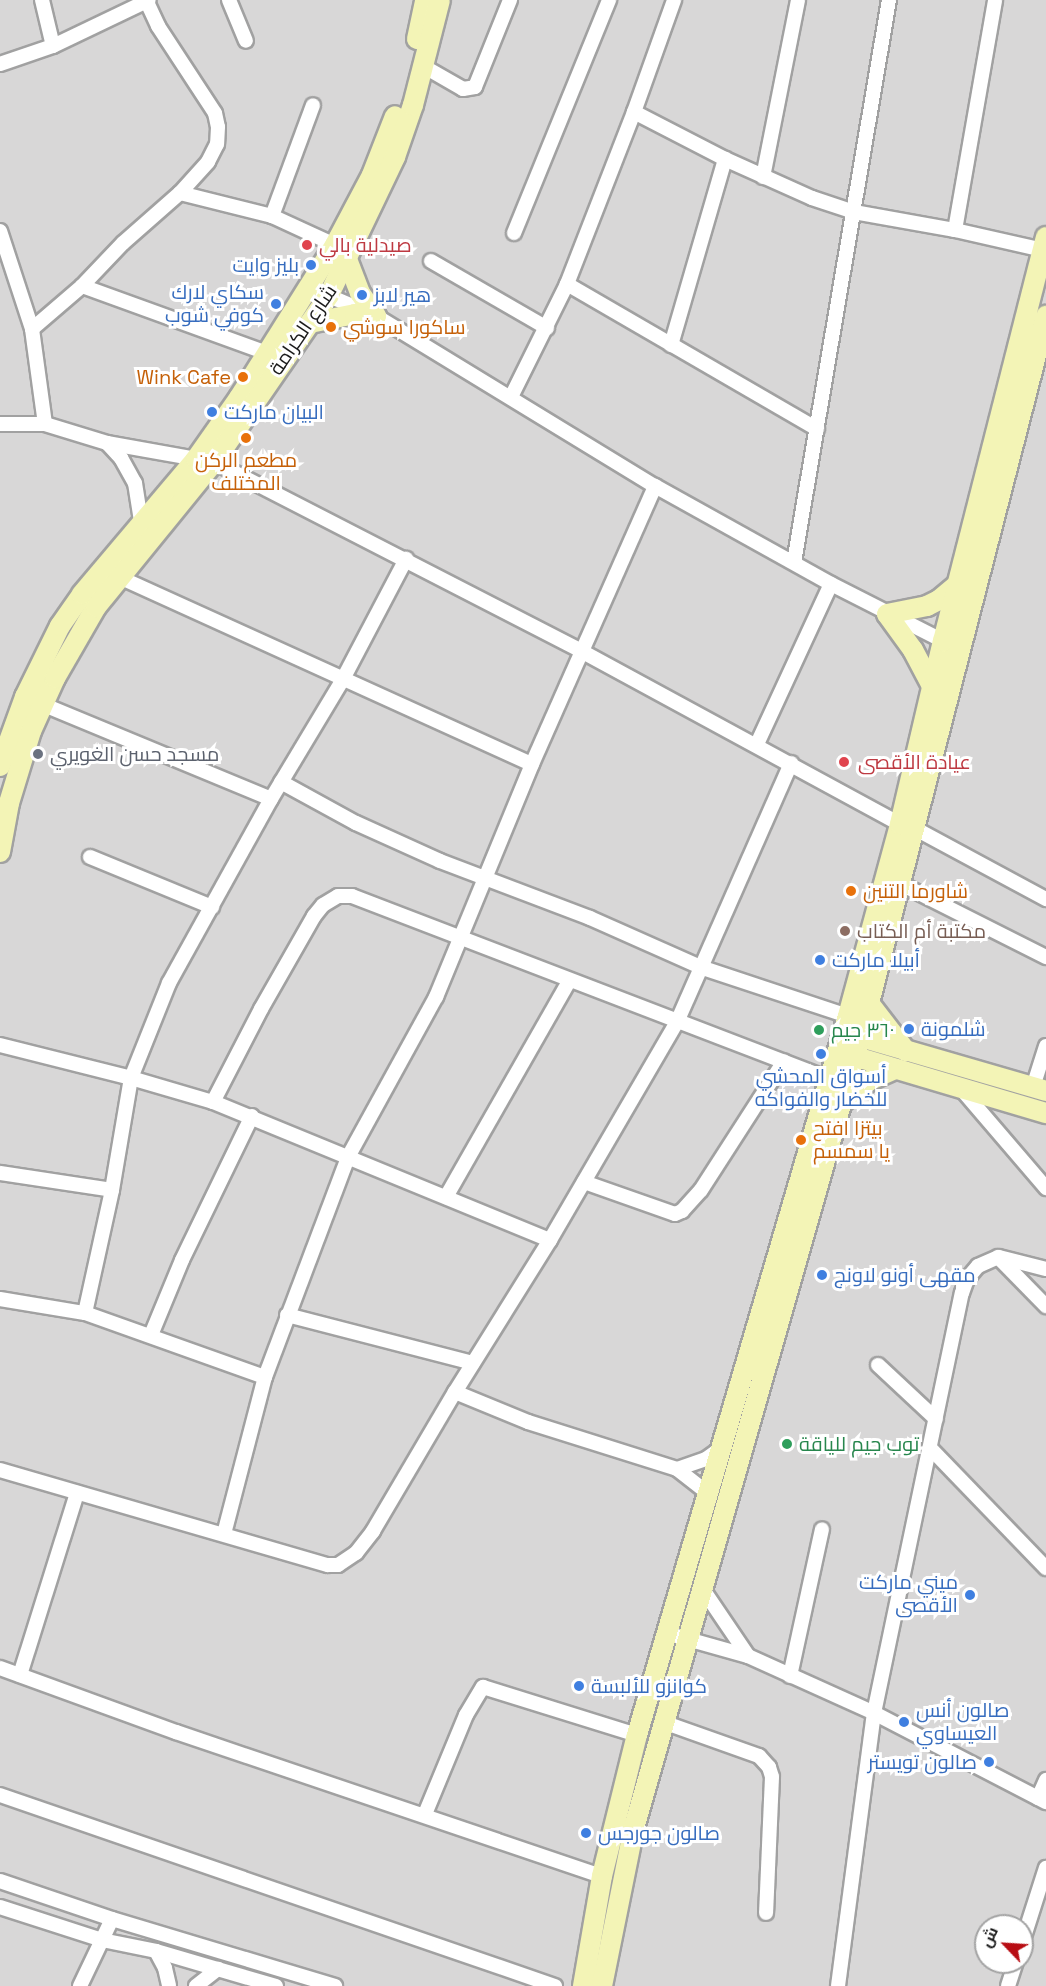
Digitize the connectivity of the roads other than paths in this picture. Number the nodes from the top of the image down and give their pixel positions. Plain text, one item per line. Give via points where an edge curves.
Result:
1 (42, 0) edge
2 (229, 0) edge
3 (425, 0) edge
4 (440, 0) edge
5 (510, 0) edge
6 (609, 0) edge
7 (674, 0) edge
8 (798, 0) edge
9 (890, 0) edge
10 (995, 0) edge
11 (147, 1) edge
12 (246, 41) dead end
13 (52, 46) junction
14 (0, 64) edge
15 (423, 66) junction
16 (313, 105) dead end
17 (634, 112) junction
18 (725, 159) junction
19 (763, 177) junction
20 (180, 193) junction
21 (854, 212) junction
22 (272, 216) junction
23 (955, 230) junction
24 (0, 231) edge
25 (514, 232) dead end
26 (1045, 247) edge
27 (341, 252) junction
28 (431, 261) dead end
29 (567, 284) junction
30 (82, 286) junction
31 (309, 289) junction
32 (329, 295) junction
33 (376, 316) junction
34 (1046, 316) edge
35 (310, 323) junction
36 (547, 328) junction
37 (32, 329) junction
38 (671, 345) junction
39 (267, 353) junction
40 (511, 397) junction
41 (0, 424) edge
42 (45, 424) junction
43 (817, 429) junction
44 (107, 444) junction
45 (205, 461) junction
46 (655, 486) junction
47 (141, 521) junction
48 (406, 559) junction
49 (794, 562) junction
50 (119, 577) junction
51 (831, 584) junction
52 (958, 584) junction
53 (89, 601) junction
54 (887, 614) junction
55 (943, 641) junction
56 (961, 650) junction
57 (583, 652) junction
58 (343, 679) junction
59 (932, 686) junction
60 (33, 701) junction
61 (757, 744) junction
62 (532, 764) junction
63 (791, 764) junction
64 (0, 766) edge
65 (281, 782) junction
66 (271, 799) junction
67 (4, 804) edge
68 (907, 826) junction
69 (0, 852) edge
70 (90, 857) dead end
71 (486, 878) junction
72 (899, 883) junction
73 (1046, 899) edge
74 (212, 907) junction
75 (461, 939) junction
76 (1046, 957) edge
77 (702, 968) junction
78 (569, 981) junction
79 (868, 1003) junction
80 (678, 1022) junction
81 (850, 1029) junction
82 (0, 1045) edge
83 (1046, 1046) edge
84 (906, 1051) junction
85 (846, 1054) junction
86 (784, 1061) junction
87 (895, 1070) junction
88 (131, 1078) junction
89 (829, 1079) junction
90 (1040, 1089) edge
91 (963, 1091) junction
92 (213, 1102) junction
93 (839, 1105) junction
94 (1046, 1113) edge
95 (252, 1116) junction
96 (348, 1157) junction
97 (0, 1173) edge
98 (584, 1182) junction
99 (1046, 1188) edge
100 (112, 1190) junction
101 (446, 1197) junction
102 (550, 1240) junction
103 (998, 1257) junction
104 (1046, 1269) edge
105 (0, 1299) edge
106 (1046, 1306) edge
107 (85, 1313) junction
108 (287, 1315) junction
109 (151, 1335) junction
110 (473, 1363) junction
111 (878, 1365) dead end
112 (265, 1377) junction
113 (455, 1392) junction
114 (936, 1419) junction
115 (721, 1448) junction
116 (930, 1448) junction
117 (678, 1469) junction
118 (0, 1470) edge
119 (77, 1492) junction
120 (708, 1493) junction
121 (822, 1529) dead end
122 (224, 1534) junction
123 (1046, 1568) edge
124 (702, 1588) junction
125 (666, 1633) junction
126 (687, 1639) junction
127 (748, 1656) junction
128 (0, 1668) edge
129 (20, 1675) junction
130 (790, 1676) junction
131 (874, 1713) junction
132 (663, 1722) junction
133 (637, 1735) junction
134 (1046, 1780) edge
135 (0, 1795) edge
136 (1042, 1800) edge
137 (425, 1814) junction
138 (1046, 1868) edge
139 (602, 1876) junction
140 (0, 1881) edge
141 (0, 1907) edge
142 (766, 1912) dead end
143 (1031, 1914) edge
144 (112, 1919) junction
145 (102, 1940) junction
146 (156, 1952) junction
147 (218, 1969) junction
148 (80, 1986) edge
149 (169, 1986) edge
150 (196, 1986) edge
151 (276, 1986) edge
152 (335, 1986) edge
153 (555, 1986) edge
154 (583, 1986) edge
155 (602, 1986) edge
156 (838, 1986) edge

1 - 13 street
2 - 12 street
3 - 27 street, شارع الكرامة via 414,57 391,129
4 - 15 street, شارع الكرامة
5 - 15 street via 475,87 463,89
6 - 25 street
7 - 17 street
8 - 19 street
9 - 21 street
10 - 23 street
11 - 13 street
11 - 20 street via 163,35 210,106 218,127 217,144 208,162
13 - 14 street
15 - 27 street, شارع الكرامة via 395,157
16 - 22 street
17 - 18 street
17 - 29 street
18 - 19 street
18 - 38 street
19 - 21 street
20 - 22 street
20 - 30 street
21 - 23 street
21 - 43 street
22 - 27 street
23 - 26 street
24 - 37 street
26 - 52 street
27 - 31 street, شارع الكرامة
27 - 32 street, شارع الكرامة
27 - 33 street via 360,293
28 - 36 street
29 - 36 street
29 - 38 street
30 - 37 street
30 - 39 street
31 - 32 street
31 - 39 street, شارع الكرامة
32 - 33 street
32 - 35 street, شارع الكرامة
33 - 35 street via 355,314
33 - 40 street
34 - 56 street
35 - 45 street, شارع الكرامة
36 - 40 street
37 - 42 street
38 - 43 street
39 - 45 street, شارع الكرامة
40 - 46 street
41 - 42 street
42 - 44 street
43 - 49 street
44 - 45 street
44 - 47 street via 121,458 135,483
45 - 47 street, شارع الكرامة
45 - 48 street
45 - 50 street, شارع الكرامة
46 - 49 street
46 - 57 street
47 - 53 street, شارع الكرامة
48 - 57 street
48 - 58 street
49 - 51 street
50 - 53 street, شارع الكرامة
50 - 58 street
51 - 54 street
51 - 61 street
52 - 54 street via 927,606
52 - 55 street
53 - 60 street, شارع الكرامة
54 - 55 street
54 - 59 street
55 - 56 street
55 - 59 street
56 - 68 street
57 - 61 street
57 - 62 street
58 - 62 street
58 - 65 street
59 - 68 street
60 - 64 street, شارع الكرامة
60 - 66 street
60 - 67 street, شارع الكرامة via 20,763
61 - 63 street
62 - 71 street
63 - 68 street
63 - 77 street
65 - 66 street
65 - 71 street via 377,833
66 - 74 street
67 - 69 street, شارع الكرامة
68 - 72 street
68 - 73 street
68 - 81 street
70 - 74 street
71 - 75 street
71 - 77 street via 590,918
72 - 76 street
72 - 79 street
74 - 88 street via 169,983
75 - 78 street
75 - 92 street via 352,896 330,899 314,916 278,978
75 - 96 street via 414,1039
77 - 80 street
77 - 81 street
78 - 80 street
78 - 101 street
79 - 81 street
79 - 84 street
80 - 86 street
80 - 98 street
81 - 84 street
81 - 85 street
82 - 88 street
83 - 90 street
84 - 90 street
85 - 87 street
85 - 89 street
85 - 93 street
86 - 89 street
86 - 98 street via 701,1190 682,1211 675,1214
87 - 91 street
87 - 93 street via 870,1080
88 - 92 street
88 - 100 street
89 - 115 street
91 - 94 street
91 - 99 street
92 - 95 street
93 - 124 street
95 - 96 street
95 - 109 street via 182,1260
96 - 101 street
96 - 108 street
97 - 100 street
98 - 102 street
100 - 107 street
101 - 102 street
102 - 110 street
103 - 104 street
103 - 106 street
103 - 114 street via 978,1266 967,1278
105 - 107 street
107 - 109 street
108 - 110 street
108 - 112 street
109 - 112 street
110 - 113 street
111 - 114 street
112 - 122 street
113 - 117 street via 528,1422
113 - 122 street via 373,1531 344,1562 328,1565
114 - 116 street
115 - 117 street via 706,1459
115 - 120 street
116 - 123 street
116 - 131 street
117 - 120 street
118 - 119 street
119 - 122 street
119 - 129 street
120 - 125 street
121 - 130 street
124 - 126 street
124 - 127 street
125 - 126 street
125 - 133 street
126 - 127 street
126 - 132 street
127 - 130 street
128 - 129 street
129 - 137 street via 176,1732
130 - 131 street
131 - 136 street
131 - 156 street
132 - 142 street via 759,1756 770,1767
132 - 155 street via 634,1828
133 - 137 street via 483,1687 466,1715
133 - 139 street
134 - 136 street
135 - 153 street
137 - 139 street
138 - 143 street
139 - 154 street
140 - 144 street
141 - 145 street
144 - 145 street
144 - 152 street
145 - 146 street
145 - 148 street
146 - 147 street
146 - 149 street
147 - 150 street
147 - 151 street

